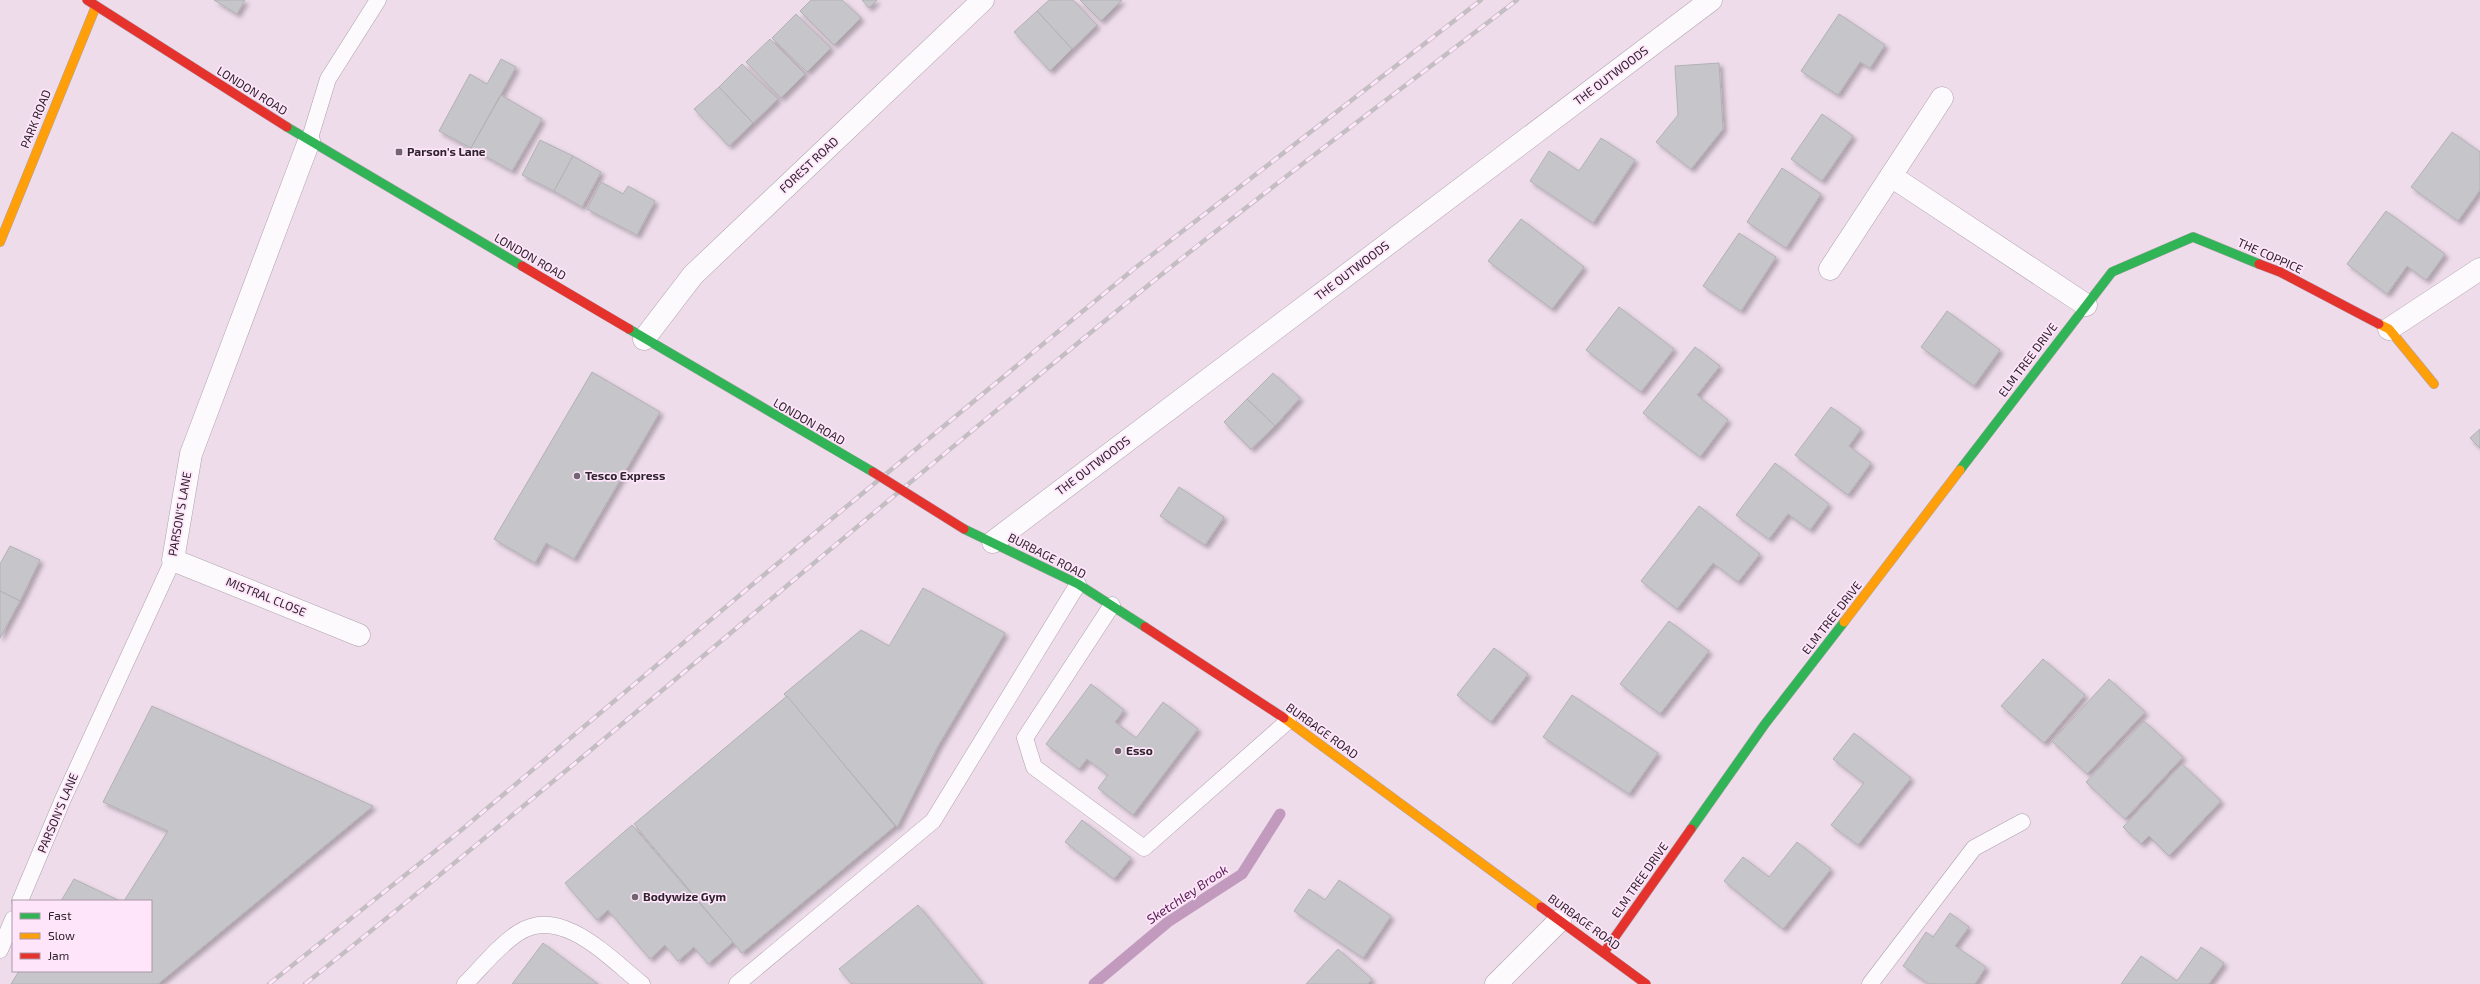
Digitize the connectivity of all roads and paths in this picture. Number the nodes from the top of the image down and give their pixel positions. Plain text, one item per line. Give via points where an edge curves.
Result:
1 (87, 0) edge
2 (378, 0) edge
3 (983, 0) edge
4 (1711, 0) edge
5 (96, 6) junction
6 (1942, 98) dead end
7 (309, 141) junction
8 (1891, 176) junction
9 (0, 242) edge
10 (1830, 268) dead end
11 (2480, 269) edge
12 (2086, 305) junction
13 (2389, 329) junction
14 (644, 339) junction
15 (2434, 384) dead end
16 (964, 529) joint
17 (993, 542) junction
18 (172, 560) junction
19 (1078, 584) junction
20 (1112, 605) junction
21 (359, 635) dead end
22 (1288, 721) junction
23 (2022, 822) dead end
24 (20, 900) edge
25 (1560, 920) junction
26 (12, 921) edge
27 (0, 950) edge
28 (1604, 952) junction
29 (465, 984) edge
30 (642, 984) edge
31 (737, 984) edge
32 (1496, 984) edge
33 (1646, 984) edge
34 (1870, 984) edge

1 - 5 main road, LONDON ROAD
2 - 7 lane via 328,79
3 - 14 street, FOREST ROAD via 693,275
4 - 17 street, THE OUTWOODS
5 - 7 main road, LONDON ROAD
5 - 9 main road, PARK ROAD
6 - 8 street
7 - 14 main road, LONDON ROAD
7 - 18 street, PARSON'S LANE via 190,454
8 - 10 street
8 - 12 street
11 - 13 street
12 - 13 main road, THE COPPICE via 2112,272 2193,237 2280,272
12 - 28 main road, ELM TREE DRIVE via 1765,724
13 - 15 main road, THE COPPICE
14 - 16 main road, LONDON ROAD, bridge via 873,472
16 - 17 main road, BURBAGE ROAD
17 - 19 main road, BURBAGE ROAD
18 - 21 street, MISTRAL CLOSE
18 - 24 lane, PARSON'S LANE via 63,799
19 - 20 main road, BURBAGE ROAD
19 - 31 lane via 934,821
20 - 22 main road, BURBAGE ROAD
20 - 22 lane via 1025,738 1034,767 1144,848
22 - 25 main road, BURBAGE ROAD
23 - 34 lane via 1974,848
25 - 28 main road, BURBAGE ROAD
25 - 32 street
26 - 27 lane
28 - 33 main road, BURBAGE ROAD
29 - 30 lane via 519,932 543,925 558,925 572,930

